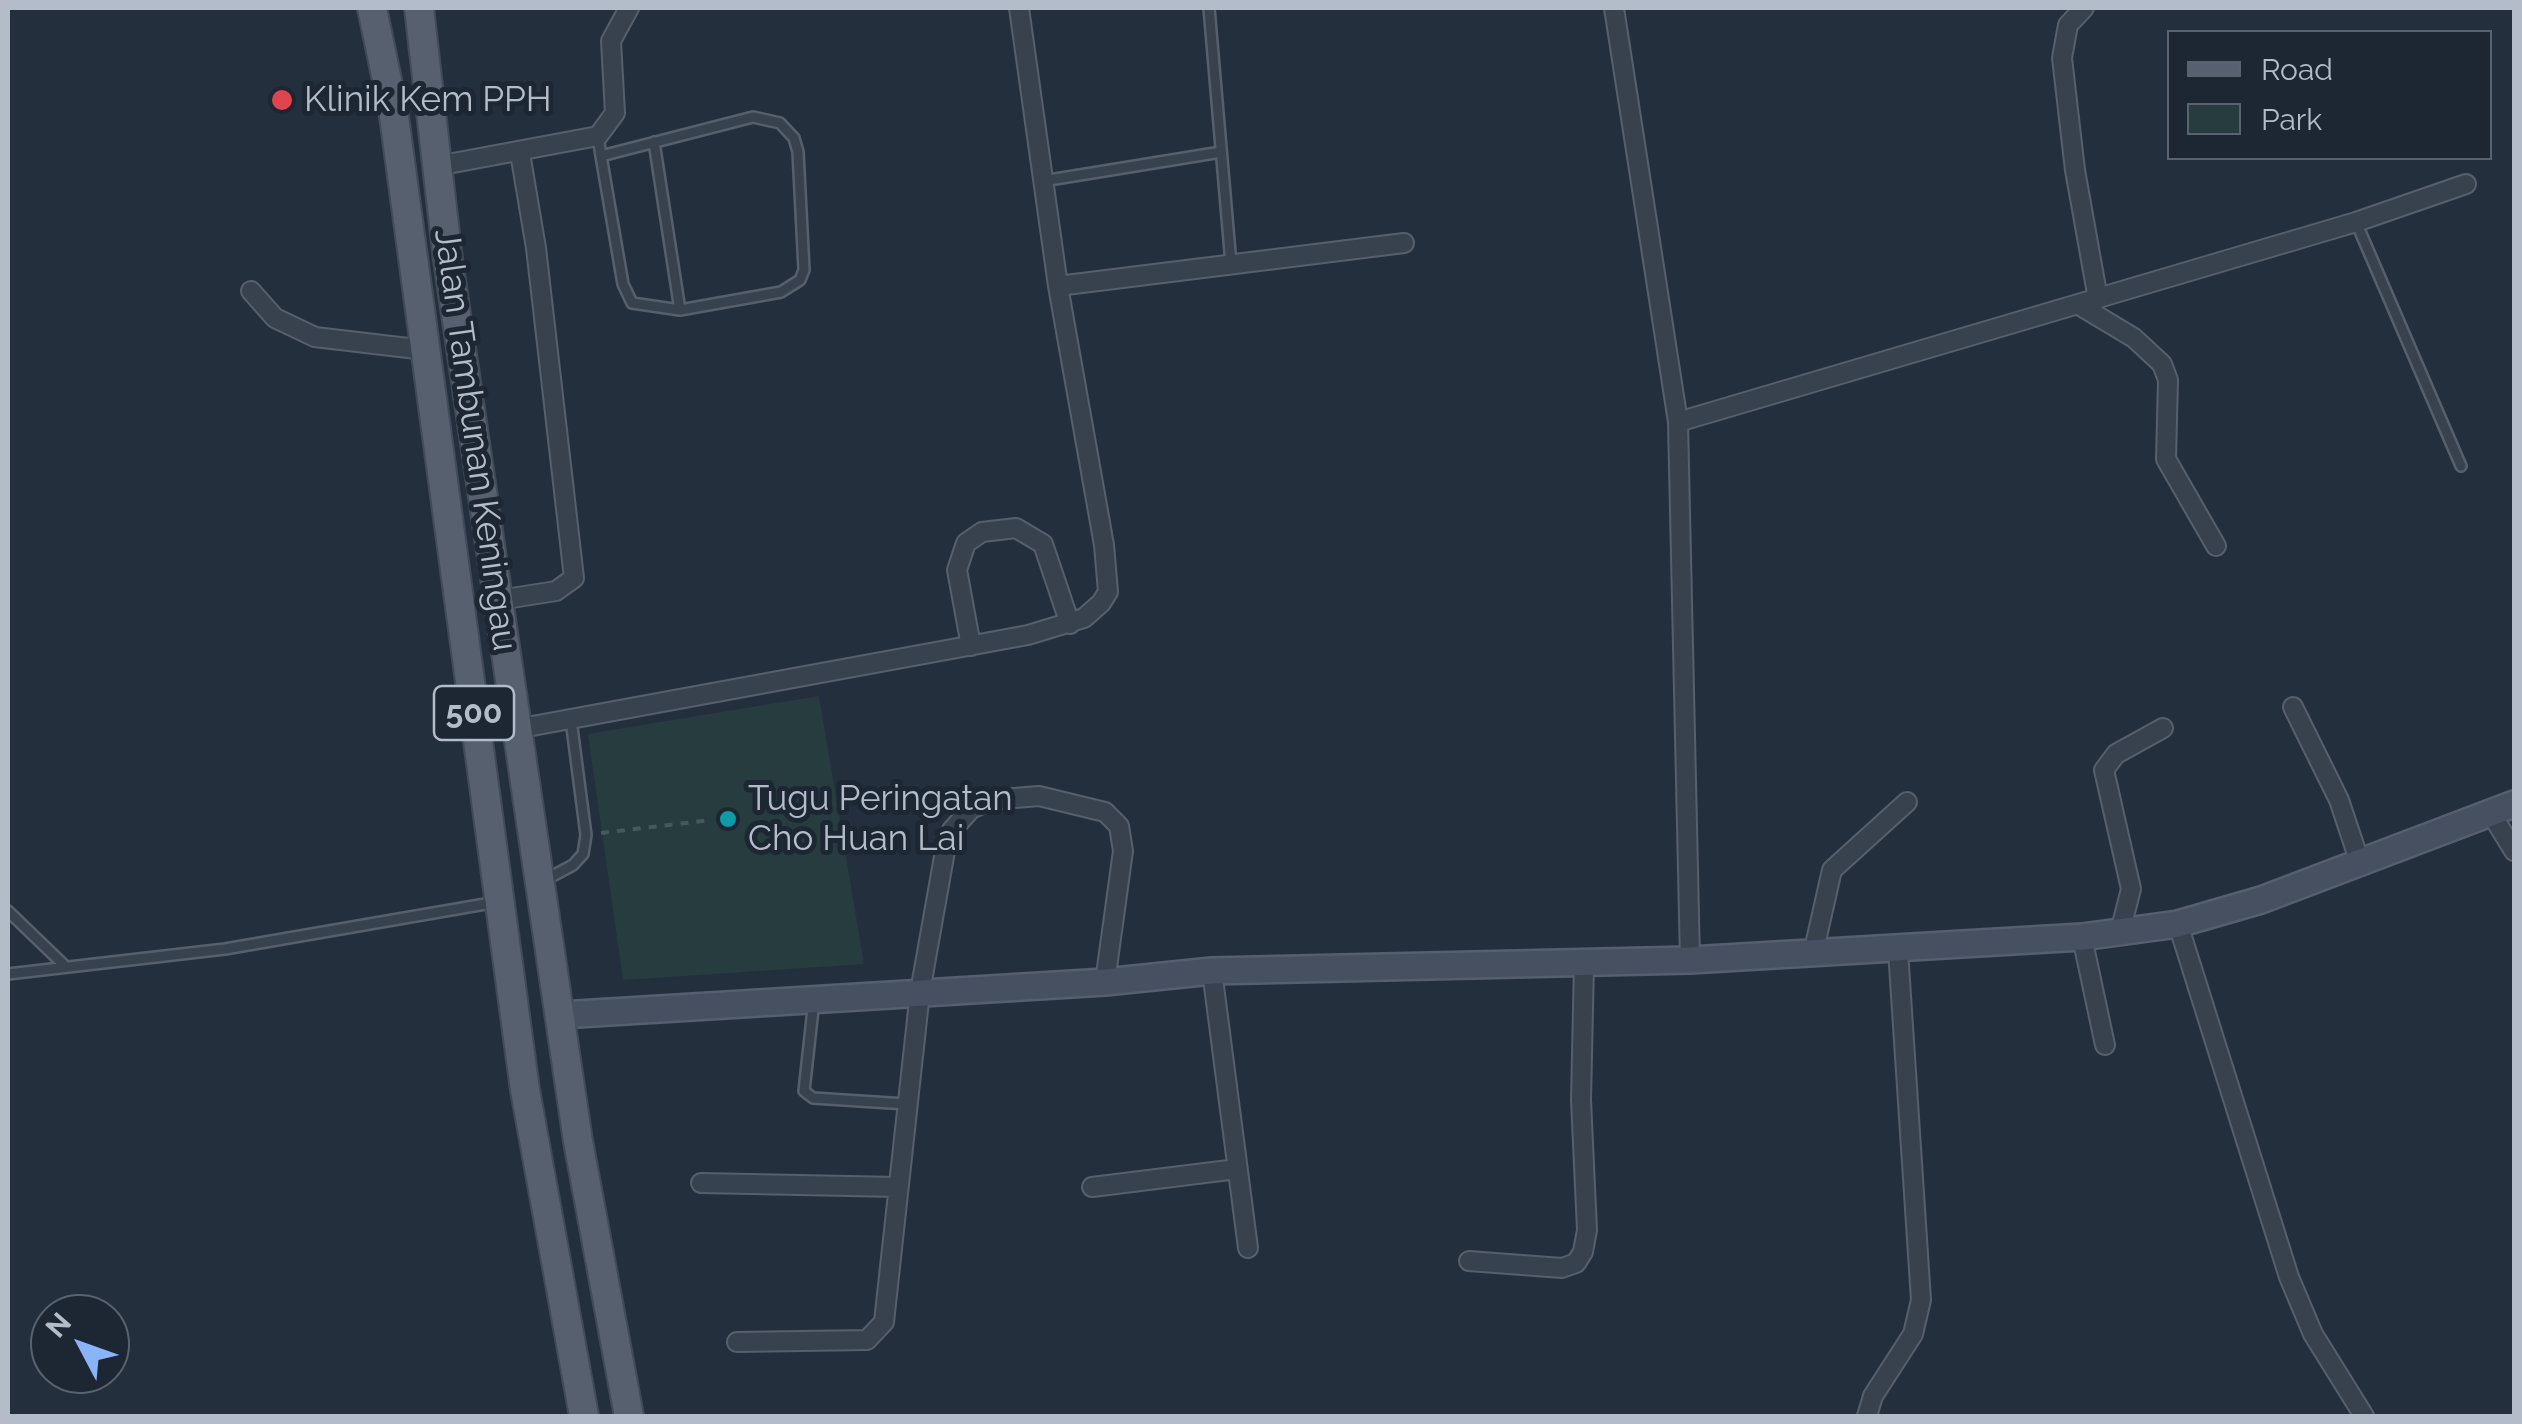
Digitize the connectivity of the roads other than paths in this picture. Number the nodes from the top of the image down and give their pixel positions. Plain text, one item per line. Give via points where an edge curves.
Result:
1 (372, 8) edge
2 (419, 8) edge
3 (629, 8) edge
4 (1019, 8) edge
5 (1209, 8) edge
6 (1614, 8) edge
7 (2084, 8) edge
8 (654, 142) junction
9 (600, 146) junction
10 (1221, 152) junction
11 (520, 153) junction
12 (438, 166) junction
13 (1044, 181) junction
14 (2466, 184) dead end
15 (2356, 222) junction
16 (1404, 243) dead end
17 (1231, 266) junction
18 (1058, 286) junction
19 (251, 290) dead end
20 (2098, 299) junction
21 (2079, 305) junction
22 (680, 310) junction
23 (425, 350) junction
24 (1678, 422) junction
25 (2461, 466) dead end
26 (2216, 546) dead end
27 (499, 600) junction
28 (1070, 624) junction
29 (970, 646) junction
30 (2293, 707) dead end
31 (571, 720) junction
32 (2164, 728) dead end
33 (516, 729) junction
34 (1908, 802) dead end
35 (2503, 810) edge
36 (2514, 851) edge
37 (2360, 866) junction
38 (540, 882) junction
39 (500, 902) junction
40 (8, 911) edge
41 (2178, 924) junction
42 (2120, 932) junction
43 (2082, 937) junction
44 (1898, 950) junction
45 (1813, 954) junction
46 (1690, 960) junction
47 (1584, 962) junction
48 (63, 964) junction
49 (1212, 970) junction
50 (8, 974) edge
51 (1105, 982) junction
52 (920, 992) junction
53 (815, 998) junction
54 (561, 1016) junction
55 (2104, 1045) dead end
56 (906, 1104) junction
57 (1237, 1169) junction
58 (701, 1183) dead end
59 (897, 1187) junction
60 (1092, 1187) dead end
61 (1248, 1248) dead end
62 (1469, 1261) dead end
63 (738, 1342) dead end
64 (584, 1416) edge
65 (629, 1416) edge
66 (1867, 1416) edge
67 (2364, 1416) edge

1 - 23 main road, Jalan Tambunan Keningau / 500 via 393,109
2 - 12 main road, Jalan Tambunan Keningau / 500
3 - 9 street via 610,41 615,113
4 - 13 street
5 - 10 lane
6 - 24 street
7 - 20 street via 2068,24 2062,58
8 - 9 lane
8 - 22 lane
8 - 22 lane via 768,118 787,130 798,152 800,280 780,292
9 - 11 street
9 - 22 lane via 626,294 640,307
10 - 13 lane
10 - 17 lane
11 - 12 street
11 - 27 street via 574,578 556,591
12 - 27 main road, Jalan Tambunan Keningau / 500
13 - 18 street
14 - 15 street
15 - 20 street
15 - 25 lane
16 - 17 street
17 - 18 street
18 - 28 street via 1108,582 1094,612
19 - 23 street via 275,318 315,337
20 - 21 street
21 - 24 street
21 - 26 street via 2162,364 2168,380 2166,459
23 - 39 main road, Jalan Tambunan Keningau / 500
24 - 46 street
27 - 33 main road, Jalan Tambunan Keningau / 500
28 - 29 street
28 - 29 street via 1044,544 1016,528 982,532 966,543 957,570
29 - 31 street
30 - 37 street via 2339,800
31 - 33 street
31 - 38 lane via 583,854
32 - 42 street via 2116,754 2104,770 2131,889
33 - 38 main road, Jalan Tambunan Keningau / 500
34 - 45 street via 1832,870
35 - 36 street
35 - 37 street
37 - 41 street
38 - 54 main road, Jalan Tambunan Keningau / 500
39 - 48 lane via 225,948
39 - 64 main road, Jalan Tambunan Keningau / 500 via 524,1090
40 - 48 lane
41 - 42 street
41 - 67 street via 2289,1277 2312,1334
42 - 43 street
43 - 44 street
43 - 55 street
44 - 45 street
44 - 66 street via 1921,1300 1913,1334
45 - 46 street
46 - 47 street
47 - 49 street
47 - 62 street via 1583,1252 1562,1268
48 - 50 lane
49 - 51 street
49 - 57 street
51 - 52 street
51 - 52 street via 1123,851 1119,826 1089,806 1016,796 971,809 952,830
52 - 53 street
52 - 56 street
53 - 54 street
53 - 56 lane via 804,1092 823,1100
54 - 65 main road, Jalan Tambunan Keningau / 500
56 - 59 street
57 - 60 street
57 - 61 street
58 - 59 street
59 - 63 street via 879,1332 867,1340

